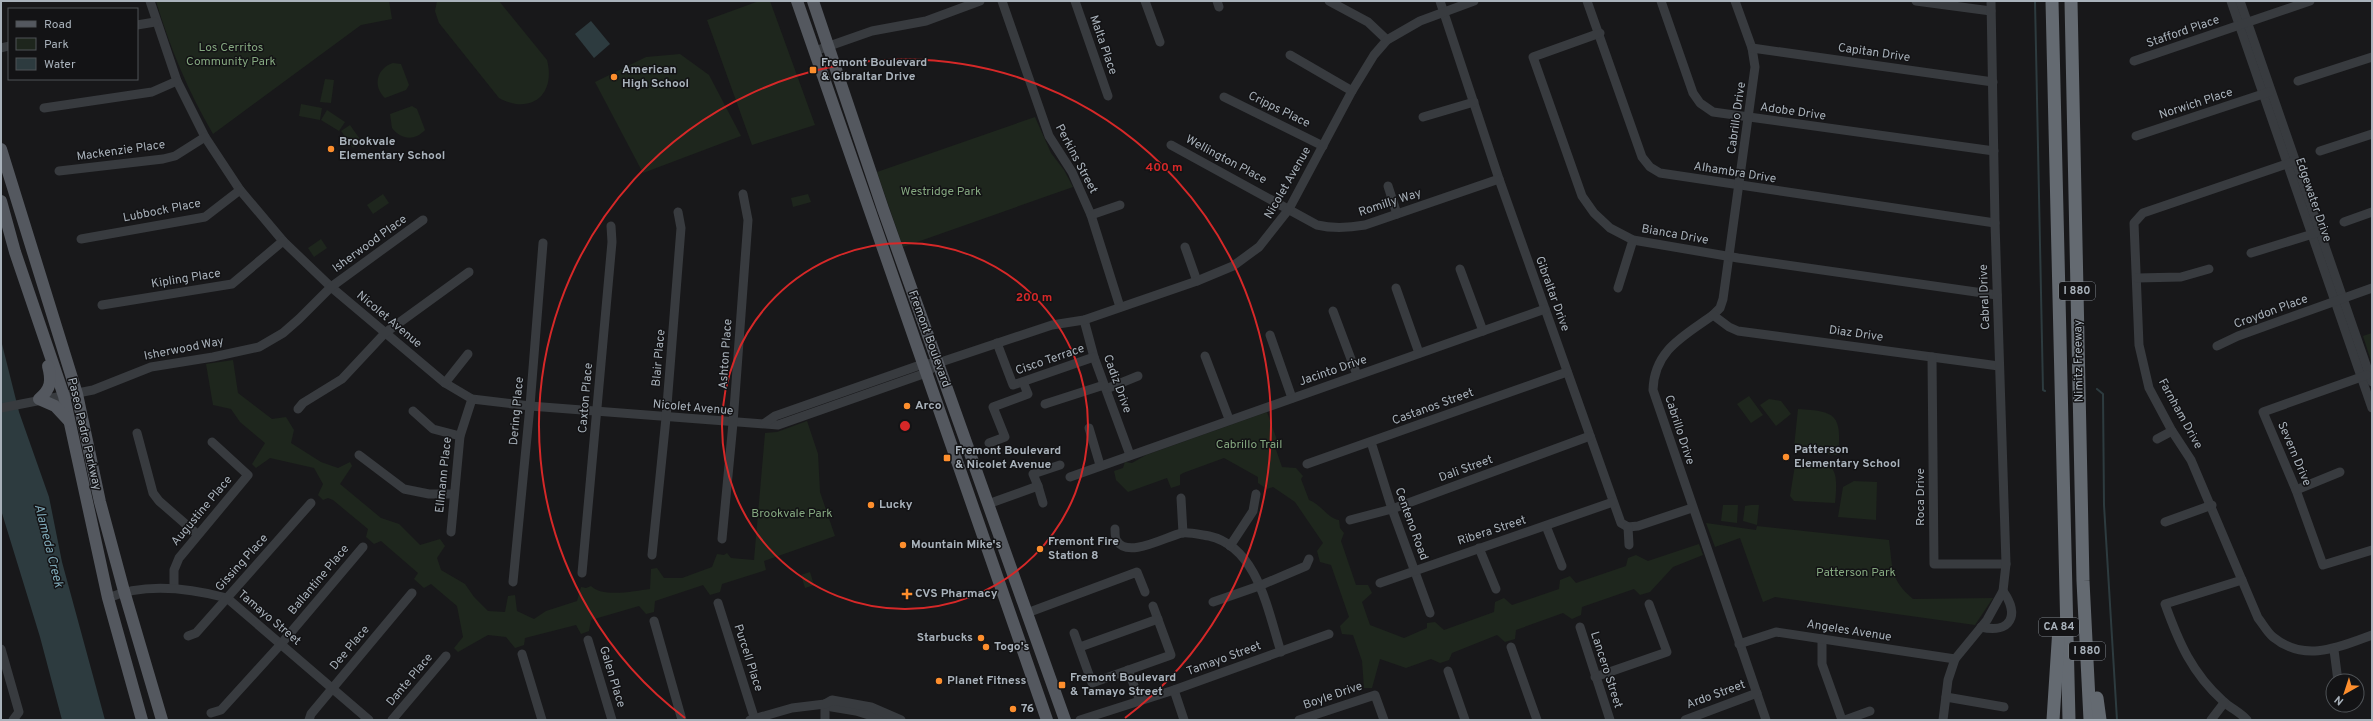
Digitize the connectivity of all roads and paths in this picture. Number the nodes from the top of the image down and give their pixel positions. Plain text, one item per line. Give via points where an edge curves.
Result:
1 (150, 1) edge
2 (797, 1) edge
3 (813, 1) edge
4 (980, 1) edge
5 (1002, 1) edge
6 (1075, 1) edge
7 (1145, 1) edge
8 (1330, 1) edge
9 (1440, 1) edge
10 (1474, 1) edge
11 (1587, 1) edge
12 (1660, 1) edge
13 (1735, 1) edge
14 (1916, 1) edge
15 (1990, 1) edge
16 (2052, 1) edge
17 (2071, 1) edge
18 (2231, 1) edge
19 (2240, 1) edge
20 (2310, 1) edge
21 (1443, 11) junction
22 (1991, 11) junction
23 (155, 22) junction
24 (2243, 24) junction
25 (138, 25) edge
26 (1600, 33) junction
27 (1387, 40) junction
28 (1160, 42) dead end
29 (829, 46) junction
30 (1752, 48) junction
31 (814, 51) junction
32 (1290, 55) dead end
33 (2372, 57) edge
34 (2134, 61) dead end
35 (177, 81) junction
36 (2298, 81) dead end
37 (1993, 82) junction
38 (1352, 92) junction
39 (2268, 93) junction
40 (1108, 96) dead end
41 (1224, 97) dead end
42 (1474, 102) junction
43 (44, 108) dead end
44 (1423, 117) dead end
45 (1749, 118) junction
46 (2372, 134) edge
47 (2136, 136) dead end
48 (205, 137) junction
49 (1172, 146) dead end
50 (1323, 146) junction
51 (1, 149) edge
52 (1994, 151) junction
53 (2320, 151) dead end
54 (2291, 162) junction
55 (59, 172) dead end
56 (1499, 179) junction
57 (1388, 186) dead end
58 (1740, 186) junction
59 (240, 190) junction
60 (743, 194) dead end
61 (1, 201) edge
62 (1120, 205) dead end
63 (1289, 209) junction
64 (678, 212) dead end
65 (2372, 212) edge
66 (1397, 214) junction
67 (1091, 215) junction
68 (423, 220) dead end
69 (2344, 222) dead end
70 (1995, 223) junction
71 (611, 226) dead end
72 (2316, 233) junction
73 (81, 239) dead end
74 (1633, 240) junction
75 (283, 241) junction
76 (543, 243) dead end
77 (1185, 247) dead end
78 (2251, 253) dead end
79 (1730, 257) junction
80 (1460, 268) dead end
81 (2210, 269) dead end
82 (469, 272) dead end
83 (2137, 278) junction
84 (1197, 281) junction
85 (332, 287) junction
86 (1396, 288) dead end
87 (1618, 288) dead end
88 (2372, 288) edge
89 (1997, 295) junction
90 (2339, 300) junction
91 (102, 305) dead end
92 (1120, 307) junction
93 (1545, 309) junction
94 (1333, 311) dead end
95 (1713, 315) junction
96 (1084, 320) junction
97 (40, 325) junction
98 (1483, 331) junction
99 (386, 333) junction
100 (1270, 335) dead end
101 (997, 344) junction
102 (2217, 346) dead end
103 (1419, 353) junction
104 (468, 354) dead end
105 (1205, 356) dead end
106 (1094, 357) junction
107 (1932, 357) junction
108 (938, 363) junction
109 (1999, 366) junction
110 (925, 369) junction
111 (1567, 372) junction
112 (1357, 375) junction
113 (1138, 376) dead end
114 (2368, 378) edge
115 (1023, 382) junction
116 (445, 383) junction
117 (1105, 387) junction
118 (77, 394) junction
119 (64, 396) junction
120 (1292, 398) junction
121 (38, 399) junction
122 (472, 399) junction
123 (1044, 404) dead end
124 (530, 406) junction
125 (1, 408) edge
126 (2372, 408) edge
127 (298, 409) dead end
128 (413, 411) dead end
129 (597, 412) junction
130 (666, 418) junction
131 (1229, 420) junction
132 (70, 422) junction
133 (733, 424) junction
134 (1089, 428) dead end
135 (2172, 431) junction
136 (137, 433) dead end
137 (460, 436) junction
138 (1590, 436) junction
139 (2157, 439) dead end
140 (212, 442) dead end
141 (1371, 442) junction
142 (989, 443) dead end
143 (359, 455) dead end
144 (1130, 455) junction
145 (1307, 464) dead end
146 (1060, 465) dead end
147 (1100, 465) junction
148 (2340, 472) dead end
149 (1070, 477) dead end
150 (1038, 486) junction
151 (2296, 490) junction
152 (454, 494) junction
153 (1256, 494) dead end
154 (1181, 498) dead end
155 (1613, 502) junction
156 (1043, 503) dead end
157 (311, 504) dead end
158 (988, 504) junction
159 (2212, 505) junction
160 (1692, 508) junction
161 (1392, 509) junction
162 (1350, 520) dead end
163 (2165, 522) dead end
164 (1546, 526) junction
165 (1628, 527) junction
166 (1115, 529) dead end
167 (451, 532) dead end
168 (1184, 533) junction
169 (197, 534) junction
170 (2064, 536) junction
171 (722, 539) dead end
172 (1629, 545) dead end
173 (1230, 546) junction
174 (363, 547) dead end
175 (1479, 548) junction
176 (2372, 550) edge
177 (652, 555) dead end
178 (1309, 559) dead end
179 (2006, 564) junction
180 (1562, 566) dead end
181 (1416, 570) junction
182 (582, 573) dead end
183 (2242, 580) junction
184 (2083, 581) junction
185 (513, 582) dead end
186 (1380, 583) dead end
187 (1259, 586) junction
188 (174, 588) junction
189 (1496, 589) dead end
190 (124, 591) junction
191 (1145, 592) dead end
192 (2004, 592) junction
193 (412, 593) dead end
194 (108, 598) junction
195 (227, 598) junction
196 (1213, 602) dead end
197 (718, 603) dead end
198 (1649, 604) dead end
199 (1153, 606) dead end
200 (1027, 613) junction
201 (1430, 613) dead end
202 (1158, 619) junction
203 (654, 621) dead end
204 (1580, 627) dead end
205 (1981, 627) junction
206 (1074, 633) dead end
207 (1329, 634) dead end
208 (2372, 635) edge
209 (188, 636) dead end
210 (1822, 639) junction
211 (588, 640) dead end
212 (281, 644) junction
213 (1740, 644) junction
214 (1080, 647) junction
215 (1511, 647) dead end
216 (1, 649) edge
217 (2334, 650) junction
218 (1281, 652) junction
219 (522, 654) dead end
220 (446, 656) dead end
221 (1956, 659) junction
222 (1128, 670) junction
223 (1448, 671) dead end
224 (2337, 673) edge
225 (1595, 677) junction
226 (332, 688) junction
227 (1174, 690) junction
228 (1757, 693) junction
229 (1038, 694) junction
230 (1946, 697) junction
231 (1140, 701) junction
232 (2224, 703) junction
233 (825, 704) junction
234 (2004, 707) dead end
235 (1870, 711) dead end
236 (211, 713) dead end
237 (15, 719) edge
238 (1689, 719) edge
239 (142, 720) edge
240 (162, 720) edge
241 (309, 720) edge
242 (369, 720) edge
243 (392, 720) edge
244 (542, 720) edge
245 (612, 720) edge
246 (682, 720) edge
247 (753, 720) edge
248 (825, 720) edge
249 (885, 720) edge
250 (902, 720) edge
251 (1040, 720) edge
252 (1047, 720) edge
253 (1065, 720) edge
254 (1080, 720) edge
255 (1184, 720) edge
256 (1299, 720) edge
257 (1384, 720) edge
258 (1465, 720) edge
259 (1537, 720) edge
260 (1610, 720) edge
261 (1766, 720) edge
262 (1843, 720) edge
263 (1943, 720) edge
264 (2053, 720) edge
265 (2069, 720) edge
266 (2090, 720) edge
267 (2100, 720) edge
268 (2211, 720) edge
269 (2247, 720) edge

1 - 23 street, Nicolet Avenue
2 - 31 main road, Fremont Boulevard
3 - 29 main road, Fremont Boulevard
4 - 29 street via 926,21 872,31
5 - 67 street, Perkins Street via 1048,136 1072,172
6 - 40 street, Malta Place
7 - 28 street
8 - 27 street via 1368,22
9 - 21 street, Gibraltar Drive
10 - 21 street, Nicolet Avenue
11 - 26 street, Alhambra Drive
12 - 45 street, Adobe Drive via 1693,93 1700,104 1713,112
13 - 30 street, Cabrillo Drive
14 - 22 street
15 - 22 street, Cabral Drive
16 - 170 highway, Nimitz Freeway / I 880
17 - 184 highway, Nimitz Freeway / I 880
18 - 24 street, Edgewater Drive
19 - 24 street, Edgewater Drive
20 - 24 street, Stafford Place
21 - 27 street, Nicolet Avenue
21 - 42 street, Gibraltar Drive
22 - 37 street, Cabral Drive
23 - 25 street
23 - 35 street, Nicolet Avenue
24 - 34 street, Stafford Place
24 - 39 street, Edgewater Drive
26 - 58 street, Alhambra Drive via 1642,157 1650,167 1660,173
26 - 74 street, Bianca Drive via 1533,57 1582,196 1594,213 1610,228
27 - 38 street, Nicolet Avenue via 1374,55
29 - 31 street
29 - 108 main road, Fremont Boulevard
30 - 37 street, Capitan Drive
30 - 45 street, Cabrillo Drive via 1755,67
31 - 110 main road, Fremont Boulevard
32 - 38 street
33 - 36 street
35 - 43 street via 152,92
35 - 48 street, Nicolet Avenue
37 - 52 street, Cabral Drive
38 - 50 street, Nicolet Avenue
39 - 47 street, Norwich Place
39 - 54 street, Edgewater Drive
41 - 50 street, Cripps Place
42 - 44 street
42 - 56 street, Gibraltar Drive
45 - 52 street, Adobe Drive
45 - 58 street, Cabrillo Drive
46 - 53 street
48 - 55 street, Mackenzie Place via 175,156 163,159
48 - 59 street, Nicolet Avenue
49 - 63 street, Wellington Place
50 - 63 street, Nicolet Avenue
51 - 118 main road, Paseo Padre Parkway
52 - 70 street, Cabral Drive
54 - 72 street, Edgewater Drive
54 - 83 street, Farnham Drive via 2150,210 2138,217 2134,223
56 - 66 street, Romilly Way
56 - 93 street, Gibraltar Drive
57 - 66 street
58 - 70 street, Alhambra Drive
58 - 79 street, Cabrillo Drive
59 - 73 street, Lubbock Place via 205,217
59 - 75 street, Nicolet Avenue
60 - 133 street, Ashton Place via 748,220
61 - 97 main road, Paseo Padre Parkway
62 - 67 street
63 - 66 street, Romilly Way via 1317,224 1343,229 1365,226
63 - 84 street, Nicolet Avenue via 1258,247 1233,266
64 - 130 street, Blair Place via 681,228
65 - 69 street
67 - 92 street, Perkins Street
68 - 85 street, Isherwood Place
70 - 89 street, Cabral Drive
71 - 129 street, Caxton Place via 612,242
72 - 78 street
72 - 90 street, Edgewater Drive
74 - 79 street, Bianca Drive
74 - 87 street
75 - 85 street, Nicolet Avenue
75 - 91 street, Kipling Place via 232,284
76 - 124 street, Dering Place
77 - 84 street
79 - 89 street, Bianca Drive
79 - 95 street, Cabrillo Drive via 1723,299 1720,308
80 - 98 street
81 - 83 street via 2181,277
82 - 99 street
83 - 135 street, Farnham Drive via 2139,345 2149,388
84 - 92 street, Nicolet Avenue
85 - 99 street, Nicolet Avenue
85 - 118 street, Isherwood Way via 283,333 259,347 151,367
86 - 103 street
88 - 90 street, Croydon Place
89 - 109 street, Cabral Drive
90 - 102 street, Croydon Place
90 - 114 street, Edgewater Drive
92 - 96 street, Nicolet Avenue
93 - 98 street, Jacinto Drive
93 - 111 street, Gibraltar Drive
94 - 112 street
95 - 107 street, Diaz Drive via 1729,327 1738,330
95 - 160 street, Cabrillo Drive via 1666,352 1659,361 1654,381 1655,401
96 - 101 street, Nicolet Avenue via 1052,325
96 - 106 street, Cadiz Drive
97 - 119 main road, Paseo Padre Parkway
97 - 121 main road via 51,378 50,387
98 - 103 street, Jacinto Drive
99 - 116 street, Nicolet Avenue
99 - 127 street via 342,379 302,403
100 - 120 street
101 - 108 street, Nicolet Avenue
101 - 115 street, Cisco Terrace via 1013,385
103 - 112 street, Jacinto Drive
104 - 116 street
105 - 131 street
106 - 115 street, Cisco Terrace
106 - 117 street, Cadiz Drive
107 - 109 street, Diaz Drive
107 - 179 street, Roca Drive via 1934,564
108 - 110 street, Nicolet Avenue
108 - 158 main road, Fremont Boulevard
109 - 179 street, Cabral Drive
110 - 133 street, Nicolet Avenue via 775,416 765,423
110 - 229 main road, Fremont Boulevard
111 - 138 street, Gibraltar Drive
111 - 141 street, Castanos Street
112 - 120 street, Jacinto Drive
113 - 117 street
114 - 126 street, Edgewater Drive
114 - 151 street, Severn Drive via 2262,412
115 - 142 street via 1028,394 994,407 1005,437
116 - 122 street, Nicolet Avenue
117 - 123 street
117 - 144 street, Cadiz Drive
118 - 119 street, Isherwood Way
118 - 190 main road, Paseo Padre Parkway via 100,502
119 - 121 street, Isherwood Way
119 - 132 main road, Paseo Padre Parkway
120 - 131 street, Jacinto Drive
121 - 125 street, Isherwood Way
121 - 132 main road via 55,406
122 - 124 street, Nicolet Avenue
122 - 137 street, Ellmann Place
124 - 129 street, Nicolet Avenue
124 - 185 street, Dering Place
128 - 137 street via 434,429
129 - 130 street, Nicolet Avenue
129 - 182 street, Caxton Place
130 - 133 street, Nicolet Avenue
130 - 177 street, Blair Place
131 - 144 street, Jacinto Drive
132 - 194 main road, Paseo Padre Parkway
133 - 171 street, Ashton Place
134 - 147 street
135 - 139 street
135 - 159 street, Farnham Drive via 2191,460
136 - 169 street via 153,493
137 - 152 street, Ellmann Place
138 - 155 street, Gibraltar Drive
138 - 161 street, Dali Street
140 - 169 street, Augustine Place via 248,475
141 - 145 street, Castanos Street
141 - 161 street, Centeno Road
143 - 152 street via 404,489 429,494
144 - 147 street, Jacinto Drive
146 - 150 street via 1033,474
147 - 149 street, Jacinto Drive
148 - 151 street
150 - 156 street
150 - 158 street
151 - 176 street, Severn Drive via 2324,565
152 - 167 street, Ellmann Place
153 - 173 street via 1253,511
154 - 168 street
155 - 164 street, Ribera Street
155 - 165 street, Gibraltar Drive via 1621,523
157 - 195 street, Gissing Place
158 - 200 main road, Fremont Boulevard
159 - 163 street
159 - 183 street, Farnham Drive
160 - 165 street
160 - 213 street, Cabrillo Drive
161 - 162 street, Dali Street
161 - 181 street, Centeno Road
164 - 175 street, Ribera Street
164 - 180 street
165 - 172 street
166 - 168 street via 1117,541 1123,547 1134,549
168 - 173 street via 1211,536
169 - 188 street, Augustine Place via 178,558 174,570
170 - 264 highway, CA 84 via 2058,548 2059,623
170 - 265 highway, Nimitz Freeway / I 880
173 - 187 street via 1248,563
174 - 212 street, Ballantine Place
175 - 181 street, Ribera Street
175 - 189 street
178 - 187 street via 1306,566
179 - 192 street, Cabral Drive
181 - 186 street, Ribera Street
181 - 201 street, Centeno Road
183 - 217 street, Farnham Drive via 2258,618 2272,637 2294,649
183 - 232 street via 2165,604 2179,643 2199,678
184 - 266 highway, Nimitz Freeway / I 880
184 - 267 highway
187 - 196 street
187 - 218 street
188 - 190 street, Tamayo Street
188 - 195 street, Tamayo Street
190 - 194 street, Tamayo Street
190 - 240 main road, Paseo Padre Parkway
191 - 200 street via 1137,572
192 - 205 street, Cabral Drive
192 - 205 street, Cabral Drive via 2011,602 2013,612 2010,620 2004,627 1994,630
193 - 226 street, Dee Place
194 - 239 main road, Paseo Padre Parkway
195 - 209 street, Gissing Place via 196,632
195 - 212 street, Tamayo Street
197 - 247 street, Purcell Place
198 - 225 street via 1668,652
199 - 202 street
200 - 253 main road, Fremont Boulevard
202 - 214 street
202 - 222 street via 1171,655
203 - 246 street
204 - 225 street, Lancero Street
205 - 221 street, Cabral Drive
206 - 214 street
207 - 218 street, Tamayo Street
208 - 217 street, Farnham Drive
210 - 213 street, Angeles Avenue via 1776,632
210 - 221 street, Angeles Avenue
210 - 262 street via 1822,664
211 - 245 street, Galen Place
212 - 226 street, Tamayo Street
212 - 236 street, Ballantine Place via 221,710
213 - 228 street, Cabrillo Drive
214 - 222 street via 1092,683
215 - 259 street
216 - 237 street via 19,712
217 - 224 street
218 - 227 street, Tamayo Street
219 - 244 street
220 - 243 street, Dante Place
221 - 230 street, Cabral Drive via 1948,680
222 - 231 street
223 - 258 street
225 - 260 street, Lancero Street
226 - 241 street, Dee Place
226 - 242 street, Tamayo Street
227 - 231 street, Tamayo Street
227 - 255 street
228 - 238 street, Ardo Street
228 - 261 street, Cabrillo Drive
229 - 251 main road
229 - 252 main road, Fremont Boulevard
230 - 234 street
230 - 263 street, Cabral Drive
231 - 254 street, Tamayo Street
232 - 268 street
232 - 269 street
233 - 247 street via 792,708
233 - 248 street
233 - 249 street
233 - 250 street via 832,700 857,703
235 - 262 street
256 - 257 street, Boyle Drive via 1375,695

